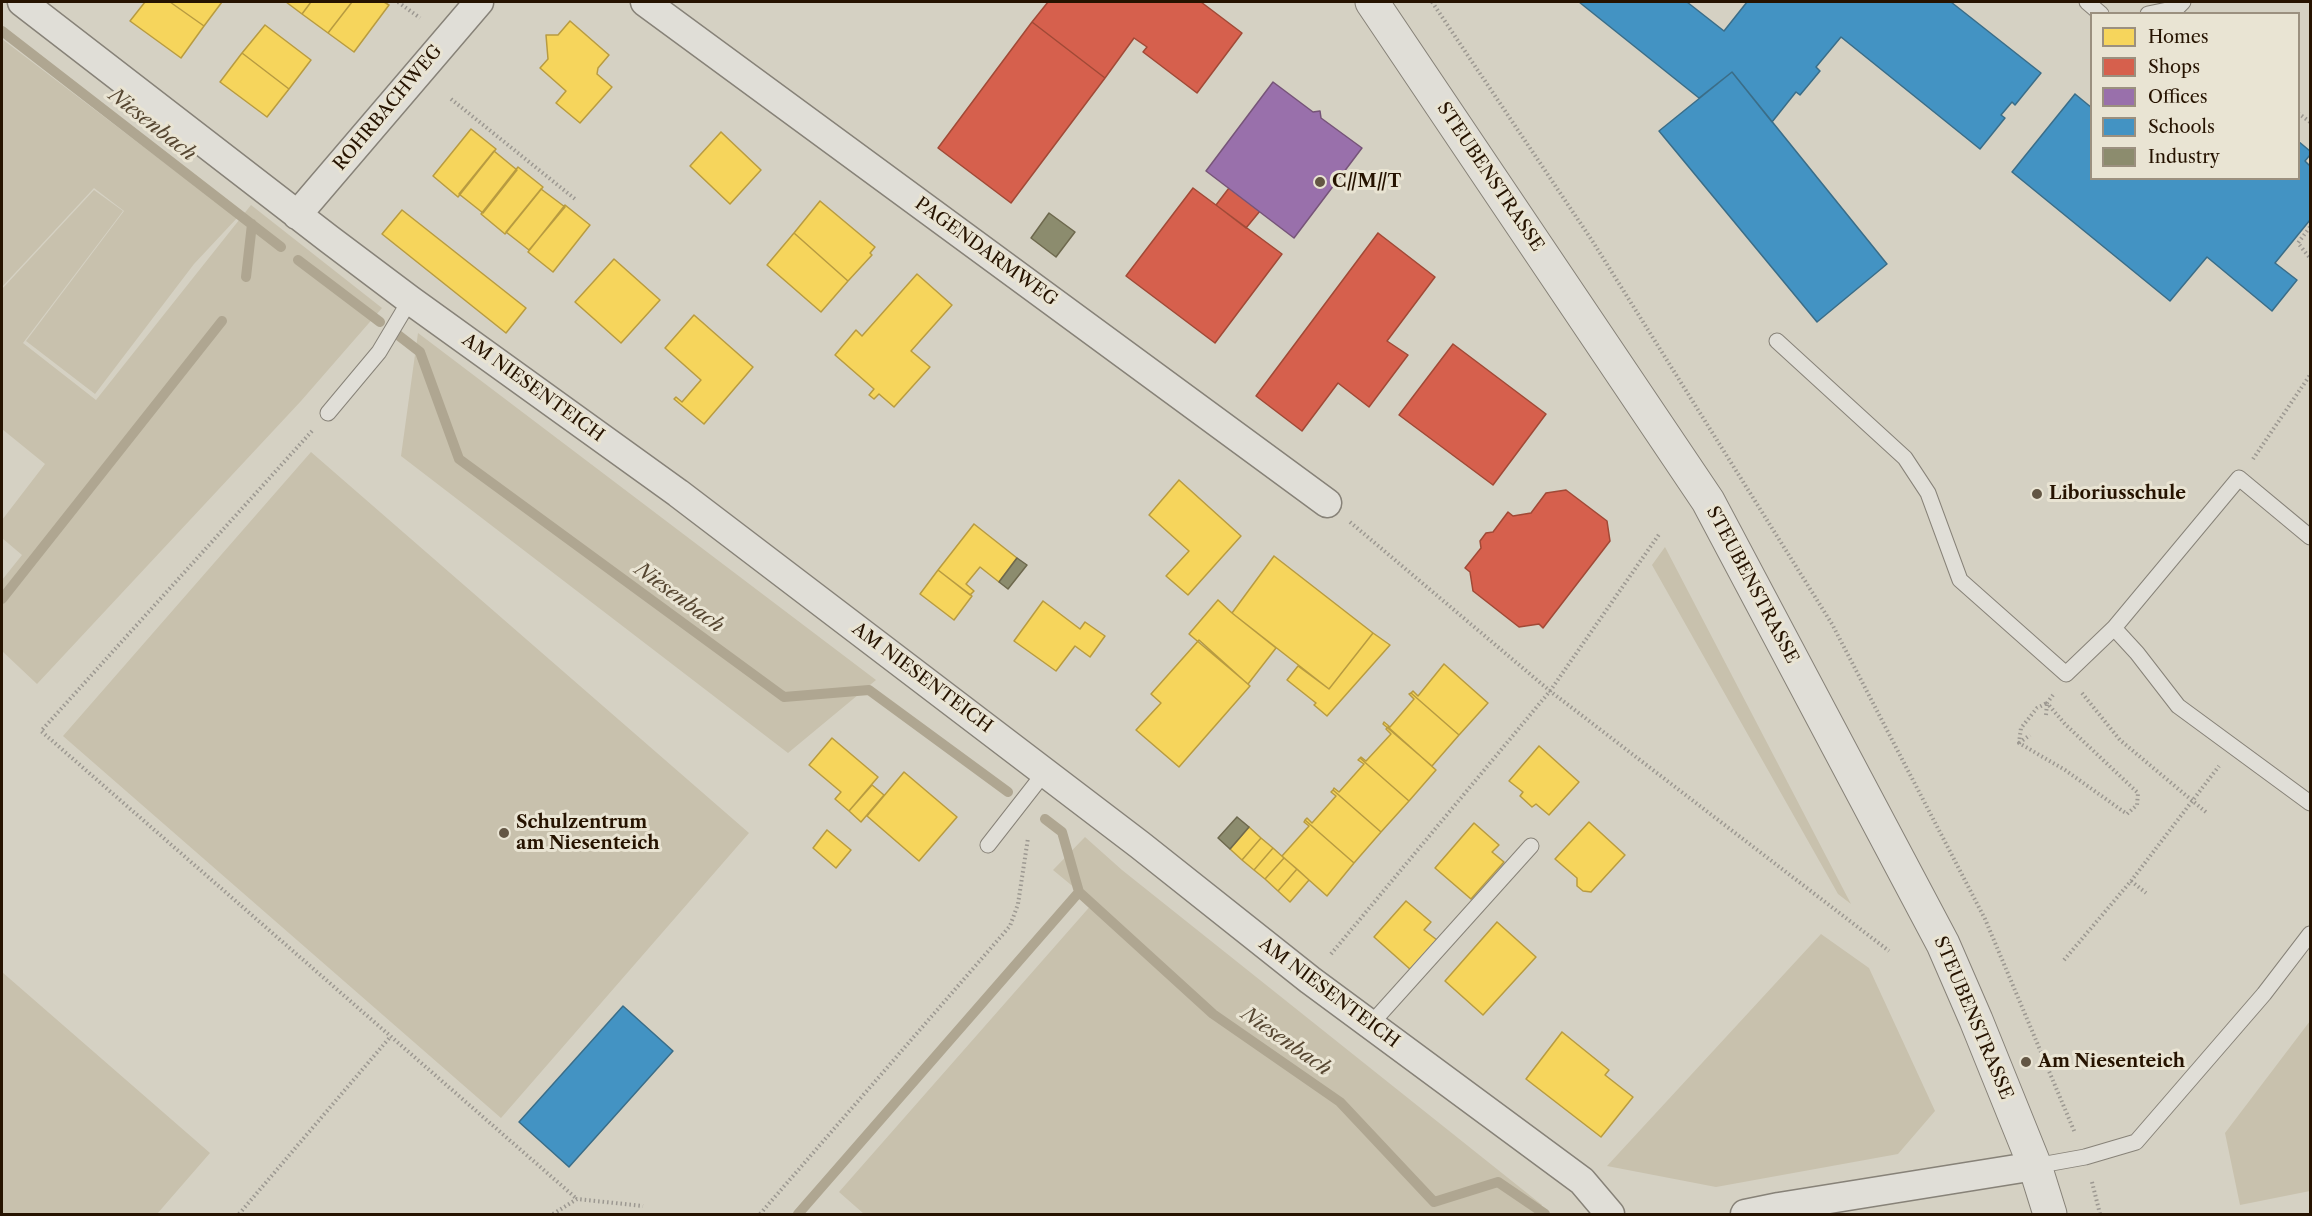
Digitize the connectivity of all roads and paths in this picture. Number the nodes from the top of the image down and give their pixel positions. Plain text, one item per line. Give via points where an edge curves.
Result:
1 (22, 2) edge
2 (398, 2) edge
3 (479, 2) edge
4 (645, 2) edge
5 (1372, 2) edge
6 (2087, 2) edge
7 (2183, 2) edge
8 (2099, 12) edge
9 (2158, 12) edge
10 (420, 18) dead end
11 (451, 99) dead end
12 (575, 199) dead end
13 (297, 215) junction
14 (2310, 227) edge
15 (2310, 258) edge
16 (410, 300) junction
17 (1777, 341) dead end
18 (2310, 375) edge
19 (328, 413) joint
20 (2239, 478) junction
21 (1327, 503) joint
22 (1660, 533) dead end
23 (2310, 537) edge
24 (2114, 628) junction
25 (2066, 674) junction
26 (1550, 691) junction
27 (2048, 703) junction
28 (2046, 715) dead end
29 (2030, 735) dead end
30 (2019, 743) junction
31 (2234, 747) junction
32 (1045, 772) junction
33 (2192, 801) junction
34 (2310, 803) edge
35 (2207, 813) dead end
36 (1028, 834) dead end
37 (988, 845) dead end
38 (1531, 846) dead end
39 (2131, 881) junction
40 (2146, 893) dead end
41 (2310, 934) edge
42 (1888, 951) dead end
43 (2064, 960) dead end
44 (1310, 980) junction
45 (1370, 1025) junction
46 (391, 1036) junction
47 (2085, 1157) junction
48 (2035, 1166) junction
49 (577, 1199) junction
50 (643, 1206) dead end
51 (239, 1215) edge
52 (553, 1215) edge
53 (760, 1215) edge
54 (1610, 1215) edge
55 (1745, 1215) edge
56 (2050, 1215) edge
57 (2100, 1215) edge

1 - 13 street, AM NIESENTEICH
2 - 10 path
3 - 13 street, ROHRBACHWEG
4 - 21 street, PAGENDARMWEG
5 - 48 street, STEUBENSTRASSE via 1708,501 1943,944
6 - 8 lane
7 - 9 lane via 2177,8
11 - 12 path
13 - 16 street, AM NIESENTEICH
14 - 15 path via 2298,243
16 - 19 lane via 379,352
16 - 32 street, AM NIESENTEICH via 678,492
17 - 25 lane via 1905,458 1928,493 1960,580
18 - 20 path
19 - 46 path via 41,731
20 - 23 lane
20 - 24 lane
21 - 26 path
22 - 26 path
24 - 25 lane
24 - 31 lane via 2178,706
25 - 27 path
25 - 33 path via 2120,740
26 - 42 path
26 - 44 path
27 - 28 path
27 - 30 path via 2037,708 2021,728
27 - 30 path via 2138,793 2137,805 2127,814
29 - 30 path
31 - 33 path
31 - 34 lane
32 - 37 lane
32 - 44 street, AM NIESENTEICH
33 - 35 path
33 - 39 path
36 - 53 path via 1018,904 1010,926
38 - 45 lane
39 - 40 path
39 - 43 path
41 - 47 lane via 2264,994 2136,1142
44 - 45 street, AM NIESENTEICH
45 - 54 street, AM NIESENTEICH via 1582,1181
46 - 49 path
46 - 51 path
47 - 48 lane
47 - 57 path
48 - 55 street
48 - 56 street, STEUBENSTRASSE
49 - 50 path
49 - 52 path

